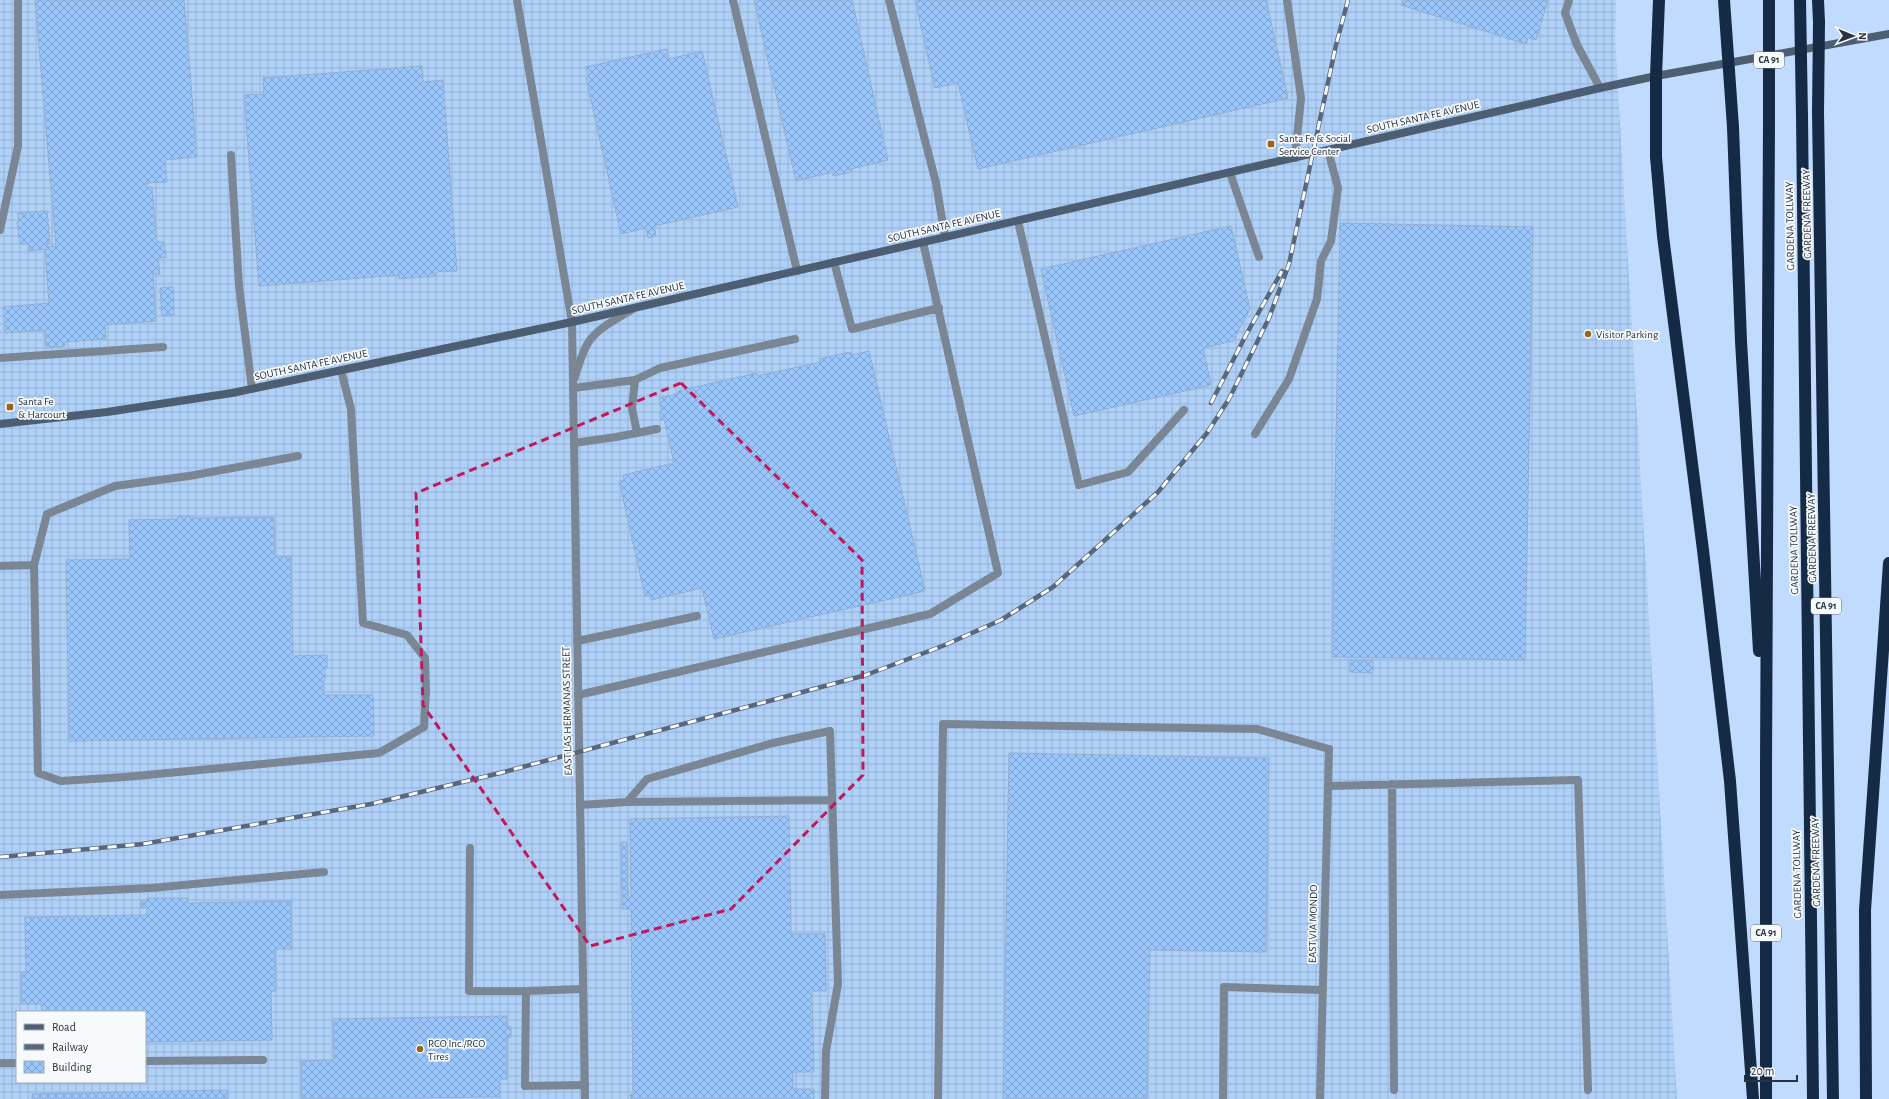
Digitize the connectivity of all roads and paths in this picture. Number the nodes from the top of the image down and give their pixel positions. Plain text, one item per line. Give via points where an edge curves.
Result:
1 (517, 0) edge
2 (732, 0) edge
3 (890, 0) edge
4 (1287, 0) edge
5 (1569, 0) edge
6 (1659, 0) edge
7 (1724, 0) edge
8 (1769, 0) edge
9 (1800, 0) edge
10 (1818, 0) edge
11 (18, 2) dead end
12 (1889, 34) edge
13 (1656, 76) junction
14 (1600, 88) junction
15 (1328, 150) junction
16 (232, 155) dead end
17 (1295, 158) junction
18 (1230, 173) junction
19 (1018, 221) junction
20 (0, 230) edge
21 (945, 237) junction
22 (923, 242) junction
23 (1259, 257) dead end
24 (834, 262) junction
25 (797, 271) junction
26 (635, 308) junction
27 (939, 308) junction
28 (572, 322) junction
29 (795, 339) dead end
30 (163, 347) dead end
31 (0, 358) edge
32 (341, 370) junction
33 (634, 380) junction
34 (573, 385) junction
35 (252, 388) junction
36 (1184, 410) dead end
37 (0, 424) edge
38 (658, 428) dead end
39 (637, 433) junction
40 (1255, 434) dead end
41 (574, 443) junction
42 (298, 456) dead end
43 (1889, 563) edge
44 (34, 564) junction
45 (0, 566) edge
46 (697, 616) dead end
47 (577, 641) junction
48 (578, 694) junction
49 (1766, 768) junction
50 (1392, 784) junction
51 (1328, 786) junction
52 (832, 800) junction
53 (627, 802) junction
54 (580, 805) junction
55 (470, 848) dead end
56 (324, 872) dead end
57 (0, 895) edge
58 (583, 989) junction
59 (526, 990) junction
60 (1322, 990) junction
61 (263, 1060) dead end
62 (146, 1061) edge
63 (0, 1063) edge
64 (16, 1063) edge
65 (584, 1085) junction
66 (1394, 1090) dead end
67 (1588, 1090) dead end
68 (585, 1099) edge
69 (825, 1099) edge
70 (938, 1099) edge
71 (1223, 1099) edge
72 (1320, 1099) edge
73 (1753, 1099) edge
74 (1766, 1099) edge
75 (1813, 1099) edge
76 (1833, 1099) edge
77 (1866, 1099) edge

1 - 28 street, EAST LAS HERMANAS STREET
2 - 25 street
3 - 21 street via 936,183
4 - 17 street via 1301,98
5 - 14 street via 1565,13 1577,45
6 - 13 highway
7 - 49 highway, bridge via 1733,127 1741,342
8 - 49 highway, CA 91, bridge
9 - 75 highway, GARDENA TOLLWAY, bridge
10 - 76 highway, GARDENA FREEWAY / CA 91, bridge
11 - 20 street via 18,146
12 - 13 main road, SOUTH SANTA FE AVENUE
13 - 14 main road, SOUTH SANTA FE AVENUE
13 - 73 highway via 1656,157 1663,236 1730,781
14 - 15 main road, SOUTH SANTA FE AVENUE
15 - 17 main road, SOUTH SANTA FE AVENUE
15 - 40 street via 1338,188 1331,241 1321,261 1317,299 1289,379
16 - 35 street via 239,286
17 - 18 main road, SOUTH SANTA FE AVENUE
18 - 19 main road, SOUTH SANTA FE AVENUE
18 - 23 street
19 - 21 main road, SOUTH SANTA FE AVENUE
19 - 36 street via 1079,486 1128,472
21 - 22 main road, SOUTH SANTA FE AVENUE
22 - 24 main road, SOUTH SANTA FE AVENUE
22 - 27 street
24 - 25 main road, SOUTH SANTA FE AVENUE
24 - 27 street via 852,329
25 - 26 main road, SOUTH SANTA FE AVENUE
26 - 28 main road, SOUTH SANTA FE AVENUE
26 - 34 street via 592,338 584,352
27 - 48 street via 998,573 930,614
28 - 32 main road, SOUTH SANTA FE AVENUE
28 - 34 street, EAST LAS HERMANAS STREET
29 - 33 street via 660,368
30 - 31 street
32 - 35 main road, SOUTH SANTA FE AVENUE
32 - 44 street via 351,409 363,623 407,635 426,658 424,727 379,753 61,781 38,773
33 - 34 street
33 - 39 street via 632,408
34 - 41 street, EAST LAS HERMANAS STREET
35 - 37 main road, SOUTH SANTA FE AVENUE via 107,412
38 - 39 street
39 - 41 street
41 - 47 street, EAST LAS HERMANAS STREET
42 - 44 street via 189,476 116,486 46,514
43 - 77 highway via 1864,910
44 - 45 street
46 - 47 street
47 - 48 street, EAST LAS HERMANAS STREET
48 - 54 street, EAST LAS HERMANAS STREET
49 - 74 highway, CA 91
50 - 51 street
50 - 66 street
50 - 67 street via 1578,780
51 - 60 street, EAST VIA MONDO
51 - 70 street, EAST VIA MONDO via 1329,750 1257,729 943,724
52 - 53 street
52 - 53 street via 830,731 773,743 647,779
52 - 69 street via 838,984 826,1051
53 - 54 street
54 - 58 street, EAST LAS HERMANAS STREET
55 - 59 street via 469,991
56 - 57 street via 150,888
58 - 59 street
58 - 65 street, EAST LAS HERMANAS STREET
59 - 65 street via 525,1086
60 - 71 street via 1224,987
60 - 72 street, EAST VIA MONDO
61 - 62 street
63 - 64 street
65 - 68 street, EAST LAS HERMANAS STREET

